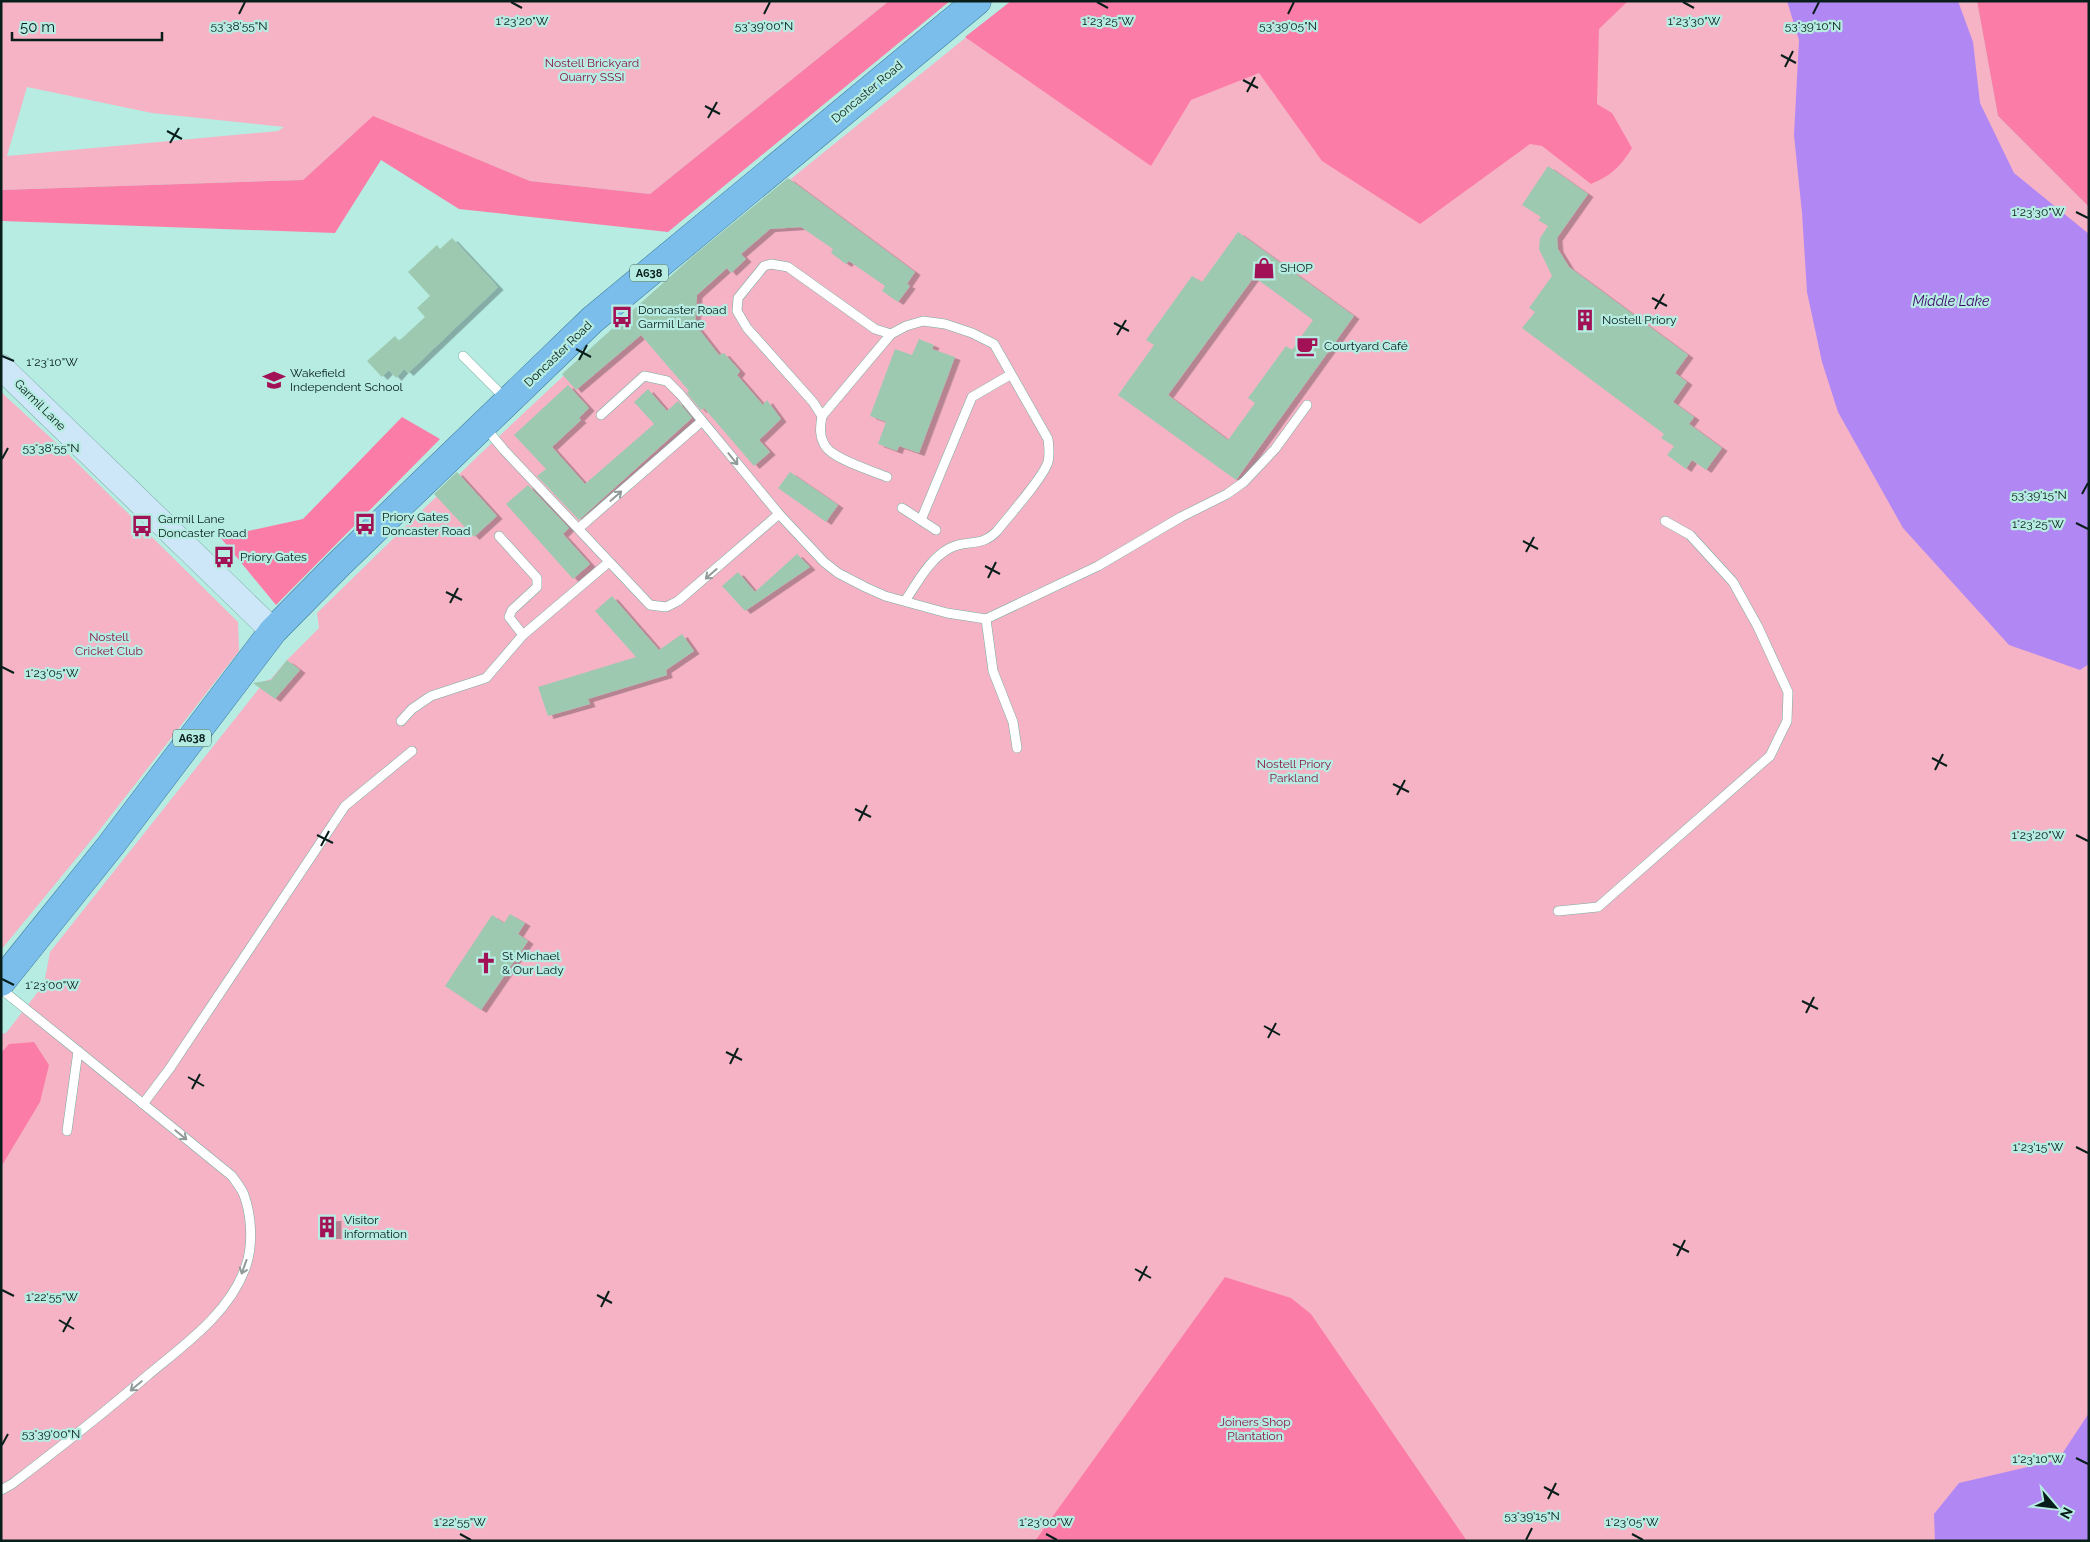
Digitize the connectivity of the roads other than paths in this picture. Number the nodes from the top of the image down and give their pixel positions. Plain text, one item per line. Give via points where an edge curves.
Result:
1 (977, 1) edge
2 (891, 334) junction
3 (463, 356) dead end
4 (1, 366) edge
5 (1010, 375) junction
6 (508, 402) junction
7 (1308, 405) dead end
8 (601, 416) dead end
9 (822, 416) junction
10 (702, 421) junction
11 (484, 426) junction
12 (887, 477) dead end
13 (902, 508) dead end
14 (779, 514) junction
15 (921, 520) junction
16 (1665, 520) dead end
17 (579, 528) junction
18 (936, 530) dead end
19 (499, 536) dead end
20 (609, 562) junction
21 (905, 601) junction
22 (986, 620) junction
23 (273, 631) junction
24 (523, 635) junction
25 (401, 721) dead end
26 (1017, 748) dead end
27 (412, 751) dead end
28 (1558, 911) dead end
29 (1, 982) edge
30 (1, 989) edge
31 (78, 1051) junction
32 (143, 1104) junction
33 (67, 1131) dead end
34 (1, 1490) edge

1 - 6 highway, Doncaster Road / A638 via 592,320
2 - 5 lane via 923,322 945,324 972,333 994,344
2 - 9 lane
2 - 9 lane via 875,329 788,267 764,266 738,298 737,311 747,328
3 - 6 lane
4 - 23 main road, Garmil Lane
5 - 15 lane via 972,396
5 - 21 lane via 1048,439 1048,463 990,539 959,544 940,554
6 - 11 highway, Doncaster Road / A638
7 - 22 lane via 1275,449 1244,482 1227,494 1098,566
8 - 10 lane via 644,376 667,381
9 - 12 lane via 819,429 826,447 838,456
10 -> 14 lane
17 -> 10 lane
11 - 17 lane
11 - 23 highway, Doncaster Road / A638
13 - 15 lane
14 -> 20 lane via 678,602 666,607 650,605
14 - 21 lane via 838,573 885,596
15 - 18 lane
16 - 28 lane via 1690,535 1733,582 1788,692 1787,721 1770,756 1598,907
17 - 20 lane
19 - 24 lane via 537,578 537,587 512,610 509,617
20 - 24 lane
21 - 22 lane
22 - 26 lane via 993,671 1013,722
23 - 29 highway, A638
24 - 25 lane via 486,678 432,696
27 - 32 lane via 345,806
30 - 31 lane
31 - 32 lane
31 - 33 lane
32 -> 34 lane via 232,1176 244,1194 250,1221 246,1266 238,1284 202,1330 94,1422

